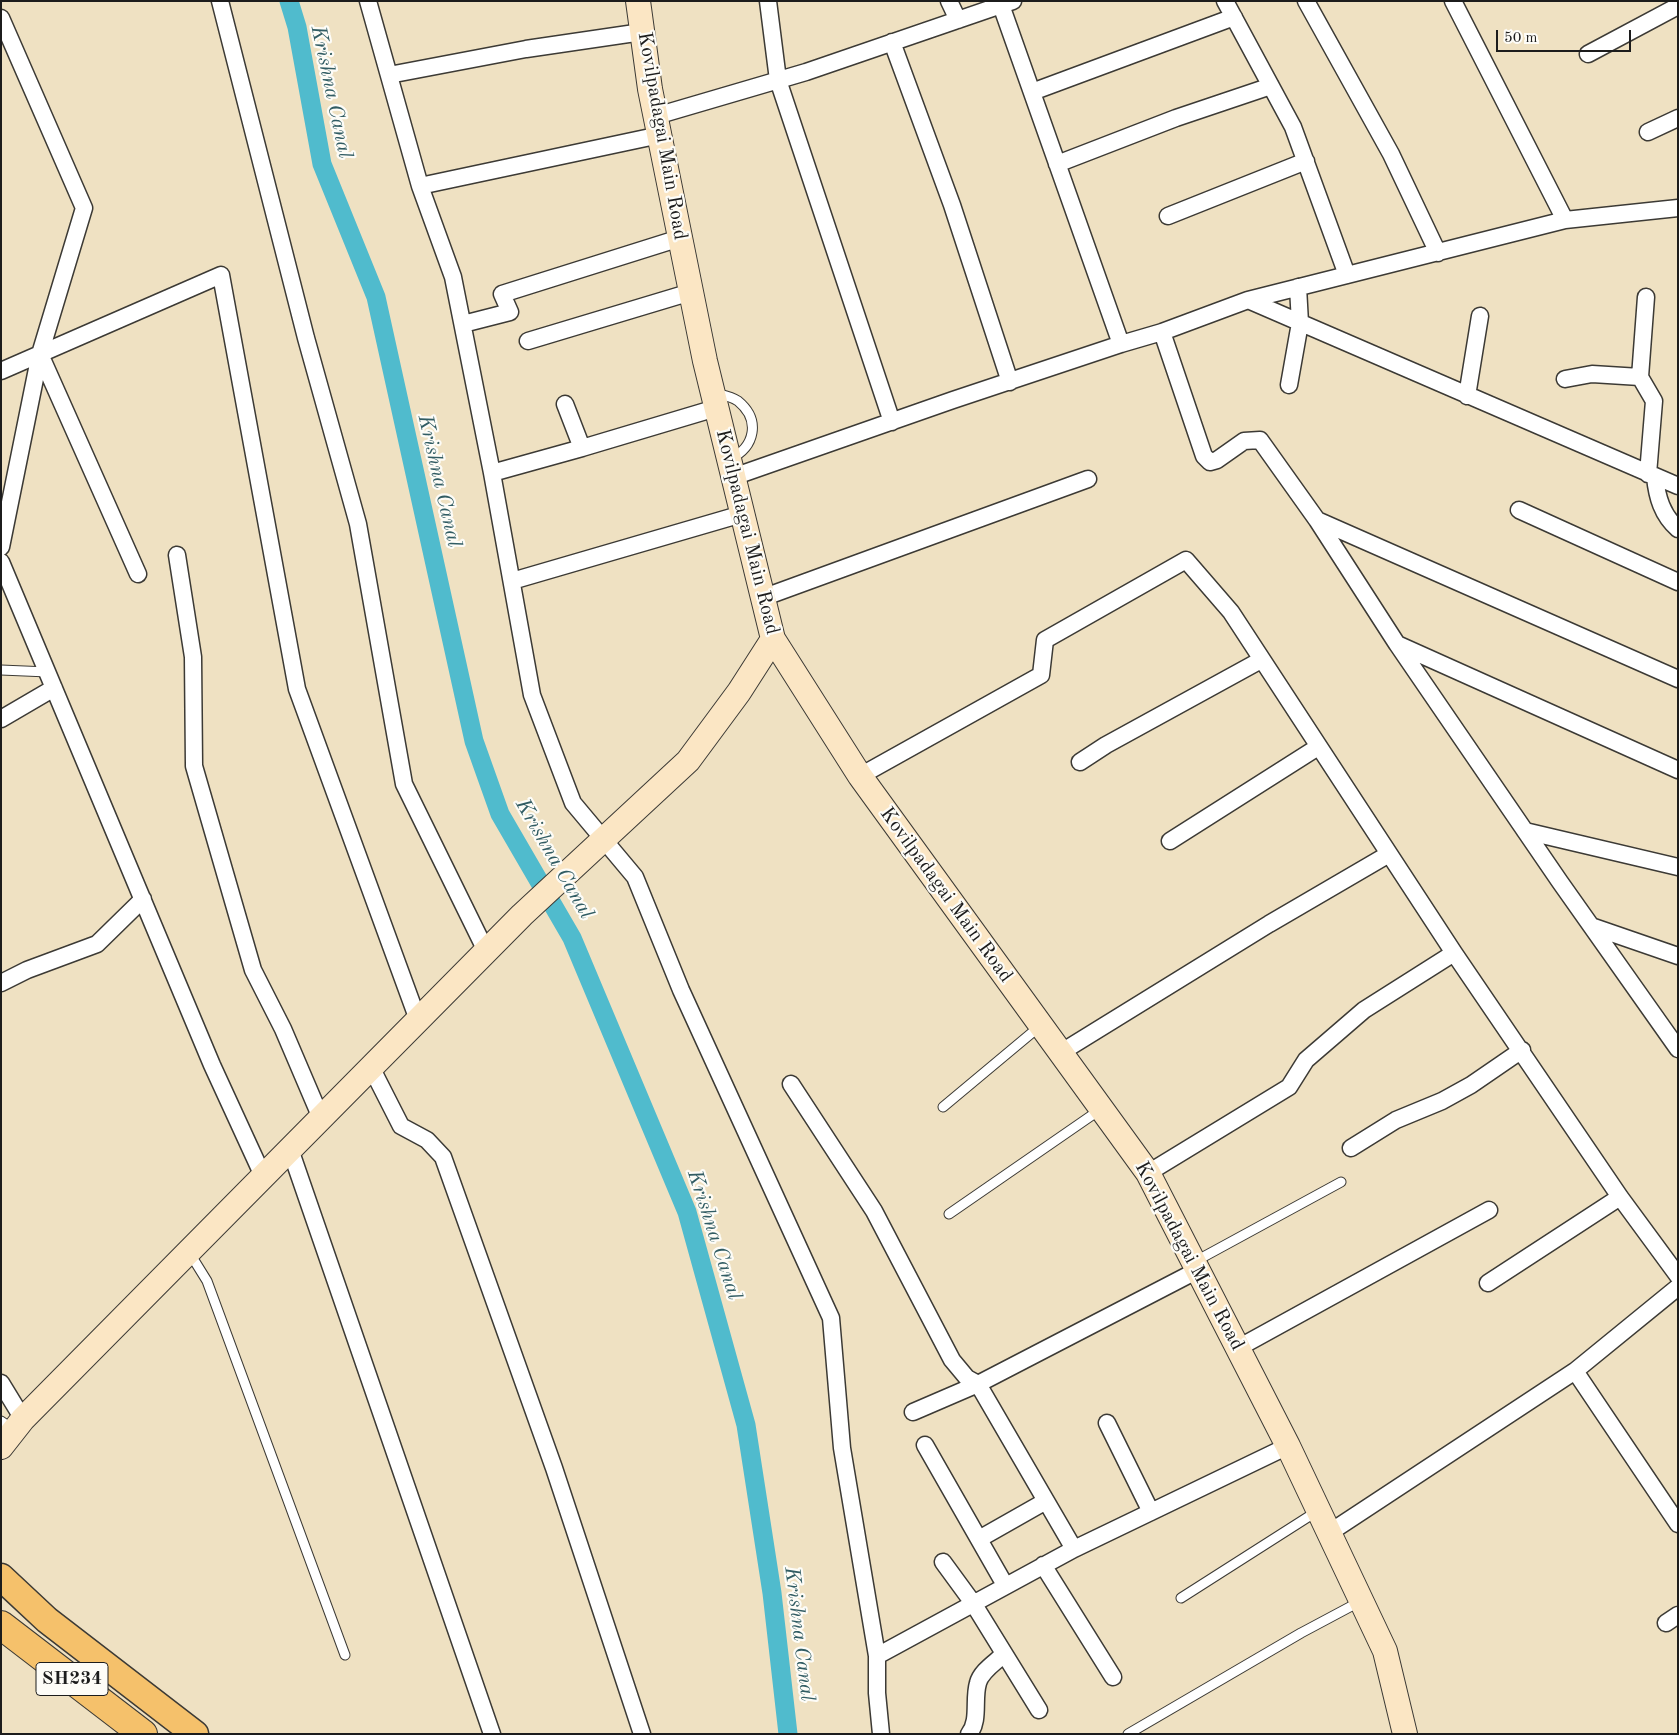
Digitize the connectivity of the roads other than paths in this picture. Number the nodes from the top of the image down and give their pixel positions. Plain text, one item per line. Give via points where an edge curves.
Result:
1 (220, 1) edge
2 (368, 1) edge
3 (638, 1) edge
4 (768, 1) edge
5 (949, 1) edge
6 (1224, 1) edge
7 (1306, 1) edge
8 (1455, 2) edge
9 (1007, 3) edge
10 (1678, 6) edge
11 (1, 18) edge
12 (1234, 18) junction
13 (958, 20) junction
14 (642, 32) junction
15 (892, 42) junction
16 (1588, 54) dead end
17 (390, 75) junction
18 (778, 80) junction
19 (1271, 86) junction
20 (1032, 92) junction
21 (1678, 118) edge
22 (658, 126) junction
23 (1648, 132) dead end
24 (1306, 162) junction
25 (1057, 164) junction
26 (420, 186) junction
27 (1678, 208) edge
28 (1168, 216) dead end
29 (1565, 220) junction
30 (680, 238) junction
31 (1438, 253) junction
32 (1347, 275) junction
33 (1298, 287) junction
34 (691, 292) junction
35 (1646, 297) dead end
36 (1248, 300) junction
37 (1480, 316) dead end
38 (1300, 323) junction
39 (463, 324) junction
40 (1162, 332) junction
41 (528, 341) dead end
42 (1121, 344) junction
43 (40, 354) junction
44 (1, 371) edge
45 (1640, 377) junction
46 (1565, 379) dead end
47 (1010, 382) junction
48 (1289, 385) dead end
49 (1467, 396) junction
50 (714, 400) junction
51 (565, 404) dead end
52 (892, 422) junction
53 (582, 448) junction
54 (731, 468) junction
55 (492, 473) junction
56 (1652, 475) junction
57 (1088, 479) dead end
58 (1678, 486) edge
59 (1519, 510) dead end
60 (742, 514) junction
61 (1317, 520) junction
62 (1678, 529) edge
63 (1, 547) edge
64 (177, 555) dead end
65 (1, 562) edge
66 (138, 574) dead end
67 (1676, 575) edge
68 (512, 581) junction
69 (762, 598) junction
70 (772, 639) junction
71 (1397, 644) junction
72 (1260, 660) junction
73 (1, 670) edge
74 (48, 672) junction
75 (1678, 679) edge
76 (54, 688) junction
77 (1, 719) edge
78 (1318, 747) junction
79 (1080, 762) dead end
80 (1678, 770) edge
81 (860, 776) junction
82 (1525, 831) junction
83 (605, 840) junction
84 (1170, 842) dead end
85 (1389, 854) junction
86 (1678, 867) edge
87 (143, 899) junction
88 (1591, 926) junction
89 (486, 951) junction
90 (1454, 952) junction
91 (1678, 956) edge
92 (1, 983) edge
93 (418, 1020) junction
94 (1040, 1026) junction
95 (1678, 1049) edge
96 (1522, 1050) junction
97 (1060, 1053) junction
98 (371, 1067) junction
99 (791, 1084) dead end
100 (943, 1108) dead end
101 (1102, 1109) junction
102 (321, 1118) junction
103 (1351, 1148) dead end
104 (290, 1149) junction
105 (1148, 1173) junction
106 (263, 1176) junction
107 (1342, 1182) dead end
108 (1620, 1197) junction
109 (1489, 1210) dead end
110 (950, 1214) dead end
111 (189, 1252) junction
112 (1196, 1266) junction
113 (1678, 1276) edge
114 (1488, 1283) dead end
115 (1678, 1287) edge
116 (1238, 1348) junction
117 (1575, 1371) junction
118 (1, 1383) edge
119 (978, 1384) junction
120 (913, 1412) dead end
121 (1107, 1423) dead end
122 (10, 1429) edge
123 (925, 1445) dead end
124 (1288, 1446) junction
125 (1046, 1501) junction
126 (1319, 1510) junction
127 (1151, 1512) junction
128 (1678, 1524) edge
129 (1330, 1533) junction
130 (979, 1539) junction
131 (1074, 1549) junction
132 (943, 1562) dead end
133 (1043, 1565) junction
134 (1, 1577) edge
135 (1005, 1586) junction
136 (1181, 1598) dead end
137 (1362, 1601) junction
138 (973, 1603) junction
139 (1, 1625) edge
140 (1004, 1654) junction
141 (345, 1655) dead end
142 (877, 1656) junction
143 (1112, 1677) dead end
144 (1038, 1710) dead end
145 (143, 1734) edge
146 (195, 1734) edge
147 (492, 1734) edge
148 (642, 1734) edge
149 (881, 1734) edge
150 (969, 1734) edge
151 (1128, 1734) edge
152 (1405, 1734) edge

1 - 89 street via 306,338 358,524 404,784
2 - 17 street
3 - 14 street, Kovilpadagai Main Road
4 - 18 street
5 - 13 street
6 - 12 street
7 - 31 street via 1391,154
8 - 29 street
9 - 13 street
9 - 20 street
10 - 16 street
11 - 43 street via 84,208
12 - 19 street
12 - 20 street
13 - 15 street
14 - 17 street via 526,49
14 - 22 street, Kovilpadagai Main Road
15 - 18 street
15 - 47 street via 952,205
17 - 26 street
18 - 22 street
18 - 52 street
19 - 24 street via 1293,127
19 - 25 street
20 - 25 street
21 - 23 street
22 - 26 street
22 - 30 street, Kovilpadagai Main Road
24 - 28 street
24 - 32 street
25 - 42 street
26 - 39 street via 453,276
27 - 29 street
29 - 31 street
30 - 34 street, Kovilpadagai Main Road
30 - 39 street via 502,294 510,312
31 - 32 street
32 - 33 street
33 - 36 street
33 - 38 street
34 - 41 street
34 - 50 street, Kovilpadagai Main Road
35 - 45 street
36 - 38 street
36 - 40 street
37 - 49 street
38 - 48 street
38 - 49 street
39 - 55 street
40 - 42 street
40 - 61 street via 1204,456 1210,462 1244,441 1260,440
42 - 47 street
43 - 44 street
43 - 63 street
43 - 66 street
43 - 93 street via 221,275 297,689
45 - 46 street via 1592,374
45 - 56 street via 1654,400
47 - 52 street
49 - 56 street
50 - 53 street
50 - 54 street, Kovilpadagai Main Road
51 - 53 street
52 - 54 street
53 - 55 street
54 - 60 street, Kovilpadagai Main Road
55 - 68 street
56 - 58 street
56 - 62 street via 1663,512
57 - 69 street
59 - 67 street
60 - 68 street
60 - 69 street, Kovilpadagai Main Road
61 - 71 street
61 - 75 street
64 - 102 street via 193,657 194,766 253,970 283,1029
65 - 74 street
68 - 83 street via 532,695 573,803
69 - 70 street, Kovilpadagai Main Road
70 - 81 street, Kovilpadagai Main Road
70 - 83 street via 739,692 688,762
71 - 80 street
71 - 82 street
72 - 78 street
72 - 79 street via 1106,744
72 - 81 street via 1231,612 1186,560 1045,640 1041,675
73 - 74 lane
74 - 76 street
76 - 77 street
76 - 87 street
78 - 84 street
78 - 85 street
81 - 94 street, Kovilpadagai Main Road
82 - 86 street
82 - 88 street
83 - 89 street
83 - 142 street via 636,877 685,998 831,1318 842,1448
85 - 90 street
85 - 97 street
87 - 92 street via 97,944
87 - 106 street via 212,1065
88 - 91 street
88 - 95 street
89 - 93 street
90 - 96 street
90 - 105 street via 1364,1010 1306,1060 1289,1087
93 - 98 street
94 - 97 street, Kovilpadagai Main Road
94 - 100 lane
96 - 103 street via 1471,1086 1396,1120
96 - 108 street
97 - 101 street, Kovilpadagai Main Road
98 - 102 street
98 - 148 street via 400,1126 427,1140 443,1158 554,1468
99 - 119 street via 874,1211 952,1360 967,1378
101 - 105 street, Kovilpadagai Main Road
101 - 110 lane
102 - 104 street
104 - 106 street
104 - 147 street
105 - 112 street, Kovilpadagai Main Road
106 - 111 street
107 - 112 lane
108 - 113 street
108 - 114 street
109 - 116 street
111 - 122 street
111 - 141 lane via 207,1281
112 - 116 street, Kovilpadagai Main Road
112 - 119 street
115 - 117 street
116 - 124 street, Kovilpadagai Main Road
117 - 128 street
117 - 129 street
118 - 122 street
119 - 120 street
119 - 125 street
121 - 127 street
123 - 130 street
124 - 126 street, Kovilpadagai Main Road
124 - 127 street
125 - 130 street
125 - 131 street
126 - 129 street, Kovilpadagai Main Road
126 - 136 lane
127 - 131 street
129 - 137 street, Kovilpadagai Main Road
130 - 135 street
131 - 133 street
132 - 138 street
133 - 135 street
133 - 143 street
134 - 146 main road via 47,1620
135 - 138 street
137 - 151 lane
137 - 152 street, Kovilpadagai Main Road via 1385,1651
138 - 140 street
138 - 142 street
139 - 145 highway, SH234
140 - 144 street
140 - 150 street via 978,1682 974,1728
142 - 149 street

